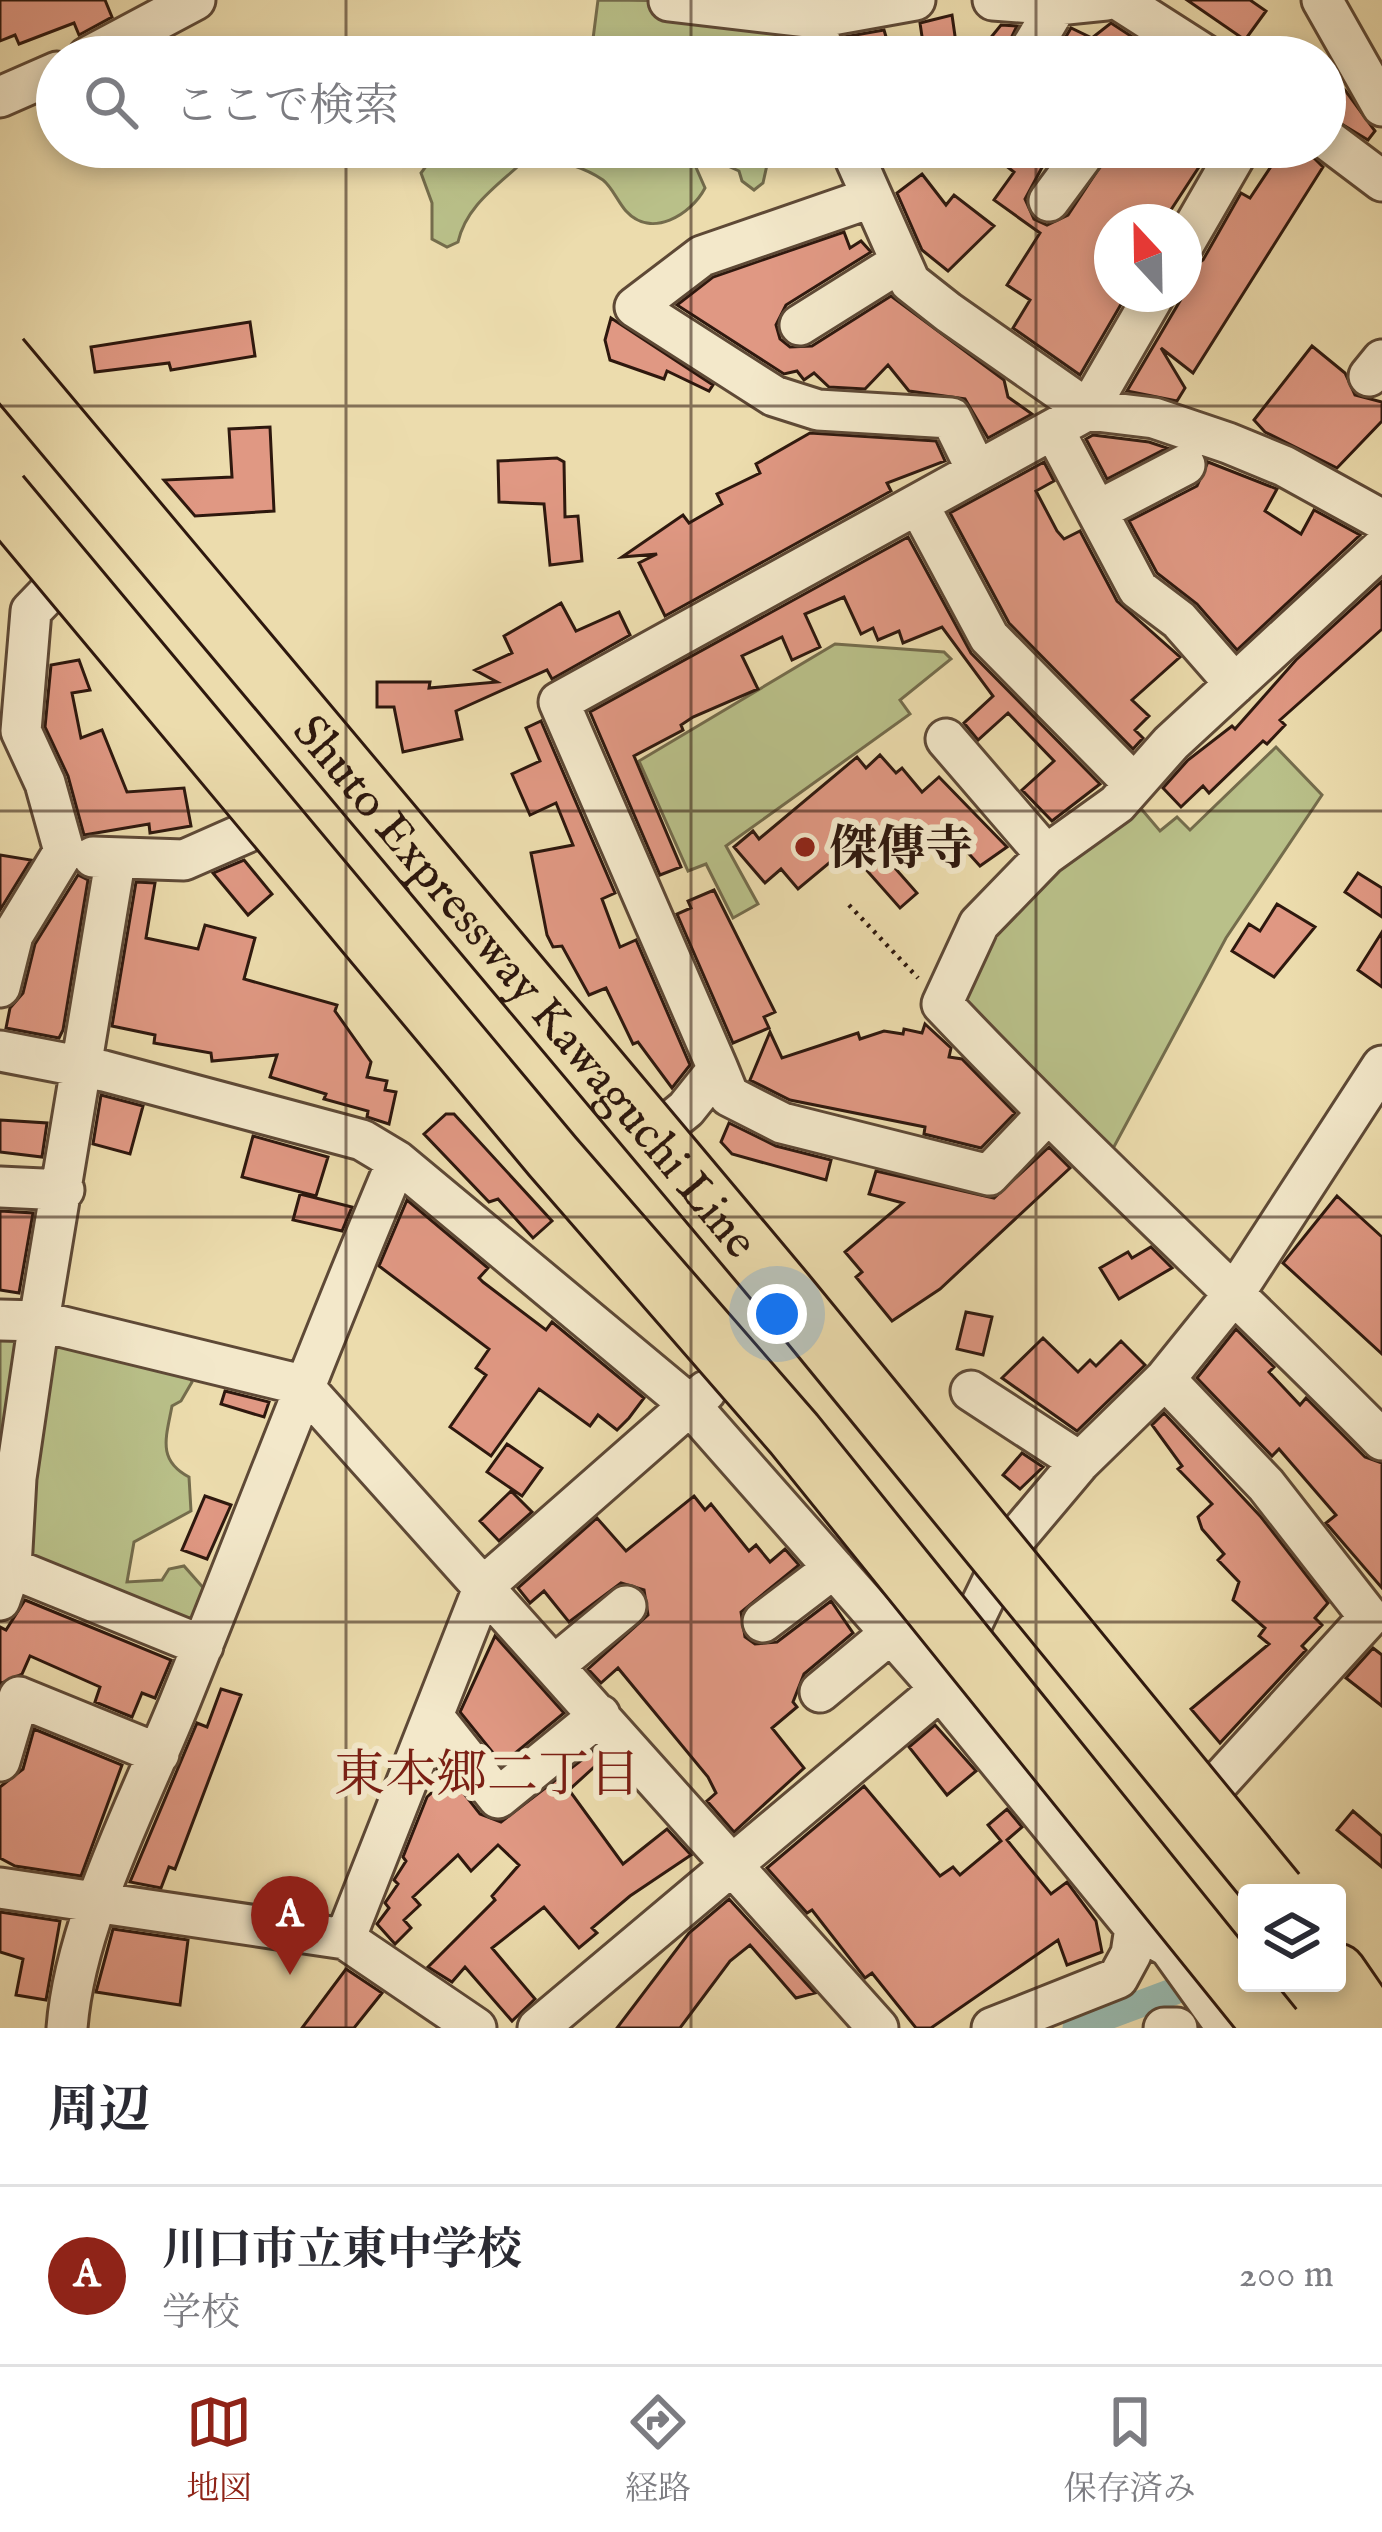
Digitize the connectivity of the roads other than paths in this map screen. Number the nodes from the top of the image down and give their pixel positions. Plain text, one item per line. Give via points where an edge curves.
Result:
1 (915, 0) edge
2 (993, 0) edge
3 (1322, 0) edge
4 (669, 1) edge
5 (1124, 2) edge
6 (1057, 5) junction
7 (174, 6) edge
8 (813, 9) edge
9 (123, 36) edge
10 (1039, 36) edge
11 (1155, 36) edge
12 (1364, 37) edge
13 (36, 81) edge
14 (0, 97) edge
15 (1382, 106) edge
16 (1346, 154) edge
17 (858, 168) edge
18 (1073, 168) edge
19 (1228, 168) edge
20 (1382, 181) edge
21 (869, 198) junction
22 (1049, 201) dead end
23 (1202, 213) edge
24 (899, 263) junction
25 (1145, 312) edge
26 (800, 325) dead end
27 (0, 358) edge
28 (1088, 410) junction
29 (1055, 432) junction
30 (1185, 465) dead end
31 (977, 471) junction
32 (0, 494) edge
33 (918, 504) junction
34 (1096, 511) junction
35 (1382, 520) edge
36 (1382, 548) edge
37 (58, 584) dead end
38 (15, 620) edge
39 (14, 670) edge
40 (1234, 684) junction
41 (946, 739) dead end
42 (1134, 784) junction
43 (266, 824) dead end
44 (64, 851) junction
45 (1046, 855) junction
46 (115, 862) junction
47 (0, 987) edge
48 (0, 1051) edge
49 (1382, 1066) edge
50 (80, 1068) junction
51 (718, 1069) junction
52 (1046, 1114) junction
53 (659, 1130) dead end
54 (397, 1161) junction
55 (0, 1187) edge
56 (64, 1190) junction
57 (1236, 1291) junction
58 (19, 1320) edge
59 (728, 1372) dead end
60 (1165, 1379) junction
61 (302, 1384) junction
62 (971, 1391) dead end
63 (690, 1406) junction
64 (1379, 1431) edge
65 (794, 1434) junction
66 (1080, 1462) junction
67 (834, 1568) junction
68 (4, 1579) edge
69 (484, 1586) junction
70 (626, 1606) dead end
71 (763, 1622) dead end
72 (891, 1633) junction
73 (203, 1646) junction
74 (556, 1664) junction
75 (940, 1690) junction
76 (820, 1692) dead end
77 (600, 1715) junction
78 (433, 1716) junction
79 (159, 1754) junction
80 (0, 1761) edge
81 (1208, 1794) dead end
82 (731, 1862) junction
83 (1269, 1884) edge
84 (0, 1888) edge
85 (101, 1900) junction
86 (1135, 1928) junction
87 (1238, 1932) edge
88 (345, 1939) junction
89 (1346, 1985) edge
90 (1286, 1992) edge
91 (67, 2028) edge
92 (476, 2028) edge
93 (538, 2028) edge
94 (878, 2028) edge
95 (992, 2028) edge
96 (1164, 2028) edge
97 (1177, 2028) edge
98 (1227, 2028) edge
99 (1273, 2028) edge
100 (1315, 2028) edge
101 (1376, 2028) edge

1 - 8 street
2 - 6 street
3 - 12 street
4 - 8 street
5 - 6 street
5 - 11 street
6 - 10 street
7 - 9 street
12 - 15 street
13 - 14 street
16 - 20 street
17 - 21 street
18 - 22 street
19 - 23 street
21 - 24 street
21 - 31 street via 702,256 634,307 774,396 818,410 951,418
24 - 26 street
24 - 28 street via 948,312
25 - 28 street
27 - 83 highway, Shuto Expressway Kawaguchi Line, bridge
28 - 29 street
28 - 35 street via 1154,418 1228,443
29 - 31 street
29 - 34 street
30 - 34 street
31 - 33 street
32 - 65 highway, Shuto Expressway Kawaguchi Line, bridge
33 - 42 street via 989,637
33 - 51 street via 559,702
34 - 40 street via 1138,589 1179,620
36 - 40 street
37 - 38 street
38 - 39 street
39 - 44 street via 21,731
40 - 42 street
41 - 45 street
42 - 45 street
43 - 46 street via 184,860
44 - 46 street
44 - 47 street via 13,935
45 - 52 street via 979,925 942,1004
46 - 50 street
48 - 50 street
49 - 57 street
50 - 54 street via 362,1140
50 - 56 street
51 - 52 street via 728,1096 782,1123 989,1175
51 - 53 street
52 - 57 street
54 - 61 street
54 - 63 street
55 - 56 street
56 - 58 street
57 - 60 street
57 - 64 street
58 - 61 street
58 - 68 street via 16,1478
59 - 63 street
60 - 66 street
60 - 81 street via 1266,1485 1369,1617
61 - 69 street
61 - 73 street
62 - 66 street
63 - 67 street
63 - 69 street
65 - 87 highway, bridge via 907,1534
65 - 99 highway, Shuto Expressway Kawaguchi Line, bridge
66 - 75 street via 1010,1545
67 - 71 street
67 - 72 street
68 - 73 street
69 - 74 street
69 - 78 street
70 - 74 street
72 - 75 street
72 - 76 street
73 - 79 street
74 - 77 street
75 - 82 street
75 - 86 street
77 - 78 street via 498,1798
77 - 82 street
78 - 88 street
79 - 80 street via 20,1696
79 - 85 street
82 - 93 street
82 - 94 street
84 - 85 street
85 - 88 street
85 - 91 street via 70,1993
86 - 95 street via 1118,1978
86 - 98 street via 1169,1947
88 - 92 street
89 - 101 highway
90 - 100 highway
96 - 97 street

